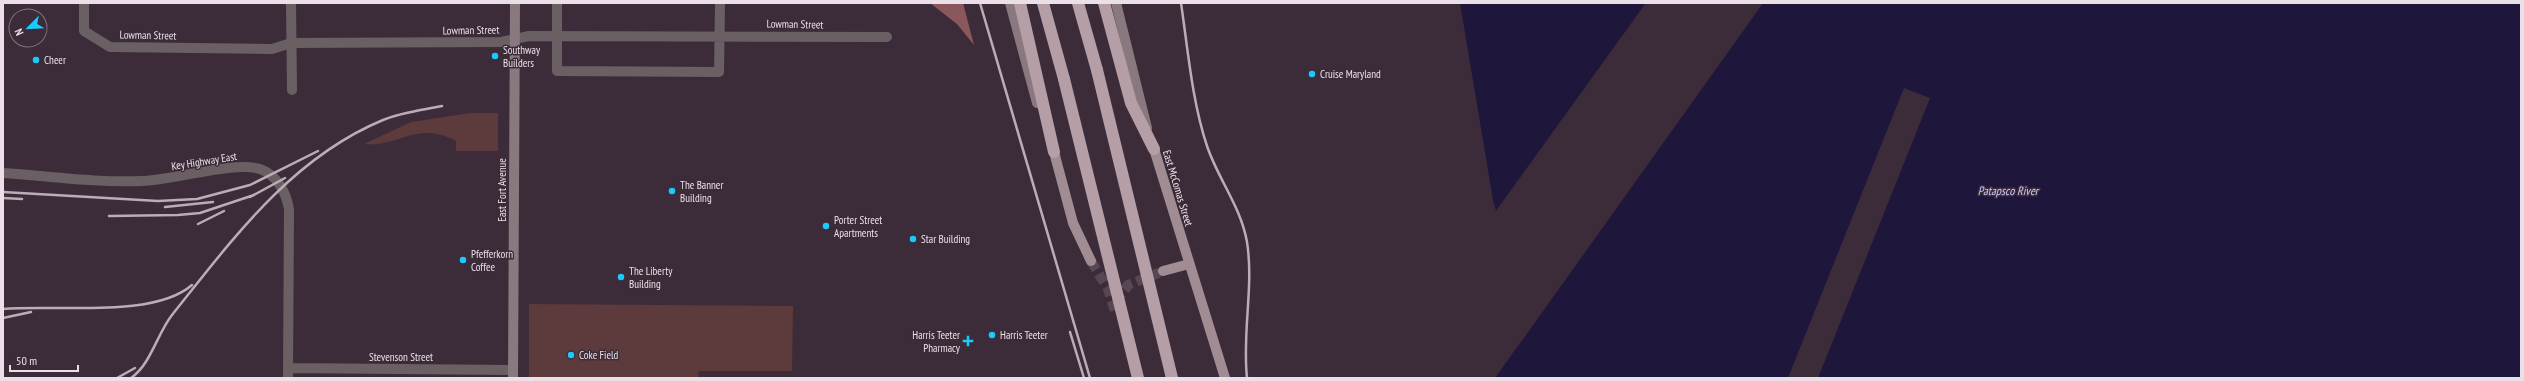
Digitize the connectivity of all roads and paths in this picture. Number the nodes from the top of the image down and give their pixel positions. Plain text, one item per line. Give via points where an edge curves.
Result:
1 (84, 3) edge
2 (291, 3) edge
3 (514, 3) edge
4 (557, 3) edge
5 (720, 3) edge
6 (1010, 3) edge
7 (1020, 3) edge
8 (1043, 3) edge
9 (1052, 3) edge
10 (1078, 3) edge
11 (1087, 3) edge
12 (1104, 3) edge
13 (1116, 3) edge
14 (557, 36) junction
15 (720, 36) junction
16 (887, 38) dead end
17 (514, 39) junction
18 (292, 44) junction
19 (1097, 70) junction
20 (1064, 78) junction
21 (292, 90) dead end
22 (1154, 149) junction
23 (1054, 152) junction
24 (3, 173) edge
25 (1091, 261) tunnel mouth
26 (1189, 264) junction
27 (1162, 271) tunnel mouth
28 (1219, 357) junction
29 (288, 373) edge
30 (513, 374) edge
31 (1138, 378) edge
32 (1172, 378) edge
33 (1219, 378) edge
34 (1226, 378) edge

1 - 18 street, Lowman Street via 84,31 110,47 272,49
2 - 18 street
3 - 17 street, East Fort Avenue
4 - 14 street
5 - 15 street
6 - 23 street via 1040,112
7 - 23 highway
8 - 20 highway
9 - 20 highway
10 - 19 highway
11 - 19 highway
12 - 22 highway via 1131,103
13 - 22 street, East McComas Street
14 - 15 street, Lowman Street
14 - 15 street via 557,71 719,72
14 - 17 street, Lowman Street via 528,36
15 - 16 street, Lowman Street
17 - 18 street, Lowman Street via 501,42
17 - 30 street, East Fort Avenue
18 - 21 street
19 - 32 highway, bridge
20 - 31 highway, bridge
22 - 26 main road, East McComas Street
23 - 25 main road via 1073,223
24 - 29 street, Key Highway East via 142,181 249,167 271,175 285,193 289,209
26 - 27 main road
26 - 28 main road, East McComas Street
28 - 33 main road
28 - 34 main road, East McComas Street
29 - 30 street, Stevenson Street

